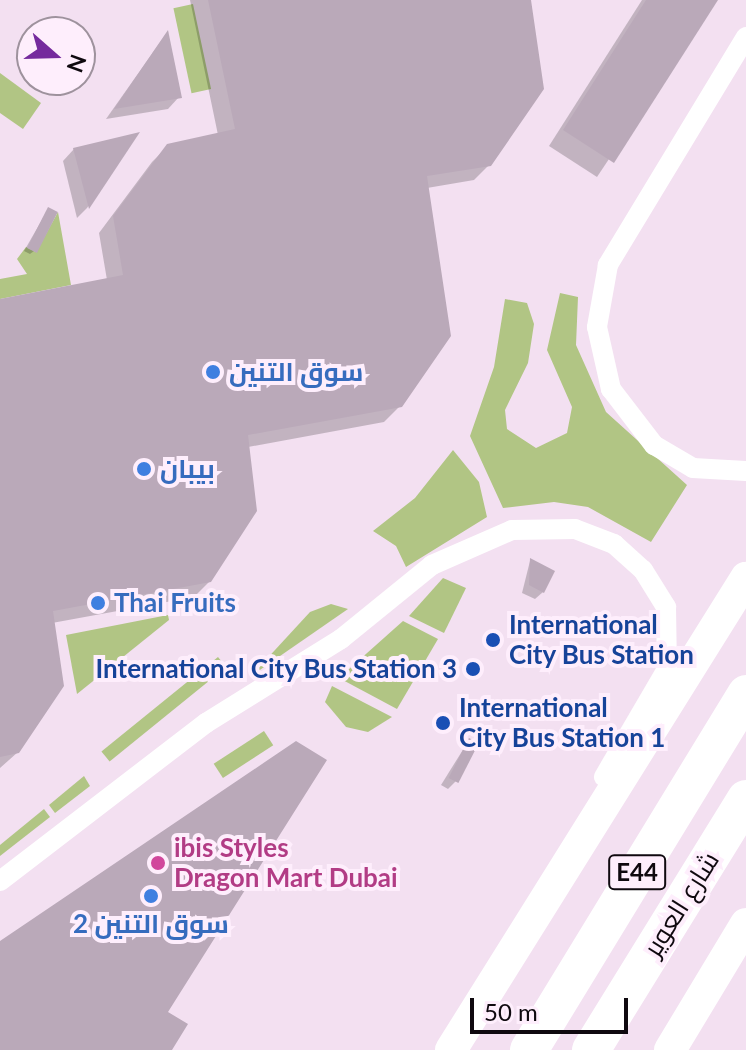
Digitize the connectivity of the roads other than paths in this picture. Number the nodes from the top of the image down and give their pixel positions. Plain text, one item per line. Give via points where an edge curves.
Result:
1 (746, 37) edge
2 (746, 471) edge
3 (746, 578) edge
4 (746, 694) edge
5 (746, 799) edge
6 (559, 879) junction
7 (0, 881) edge
8 (746, 924) edge
9 (451, 1050) edge
10 (529, 1050) edge
11 (591, 1050) edge
12 (670, 1050) edge

1 - 2 street via 608,265 597,327 611,389 654,445 693,468
3 - 6 main road
4 - 10 highway, شارع العوير / E44
5 - 11 highway, شارع العوير / E44
6 - 7 street via 584,816 667,669 670,627 657,588 625,551 575,529 533,527 497,533 432,565 341,639 215,716
6 - 9 main road
8 - 12 main road

